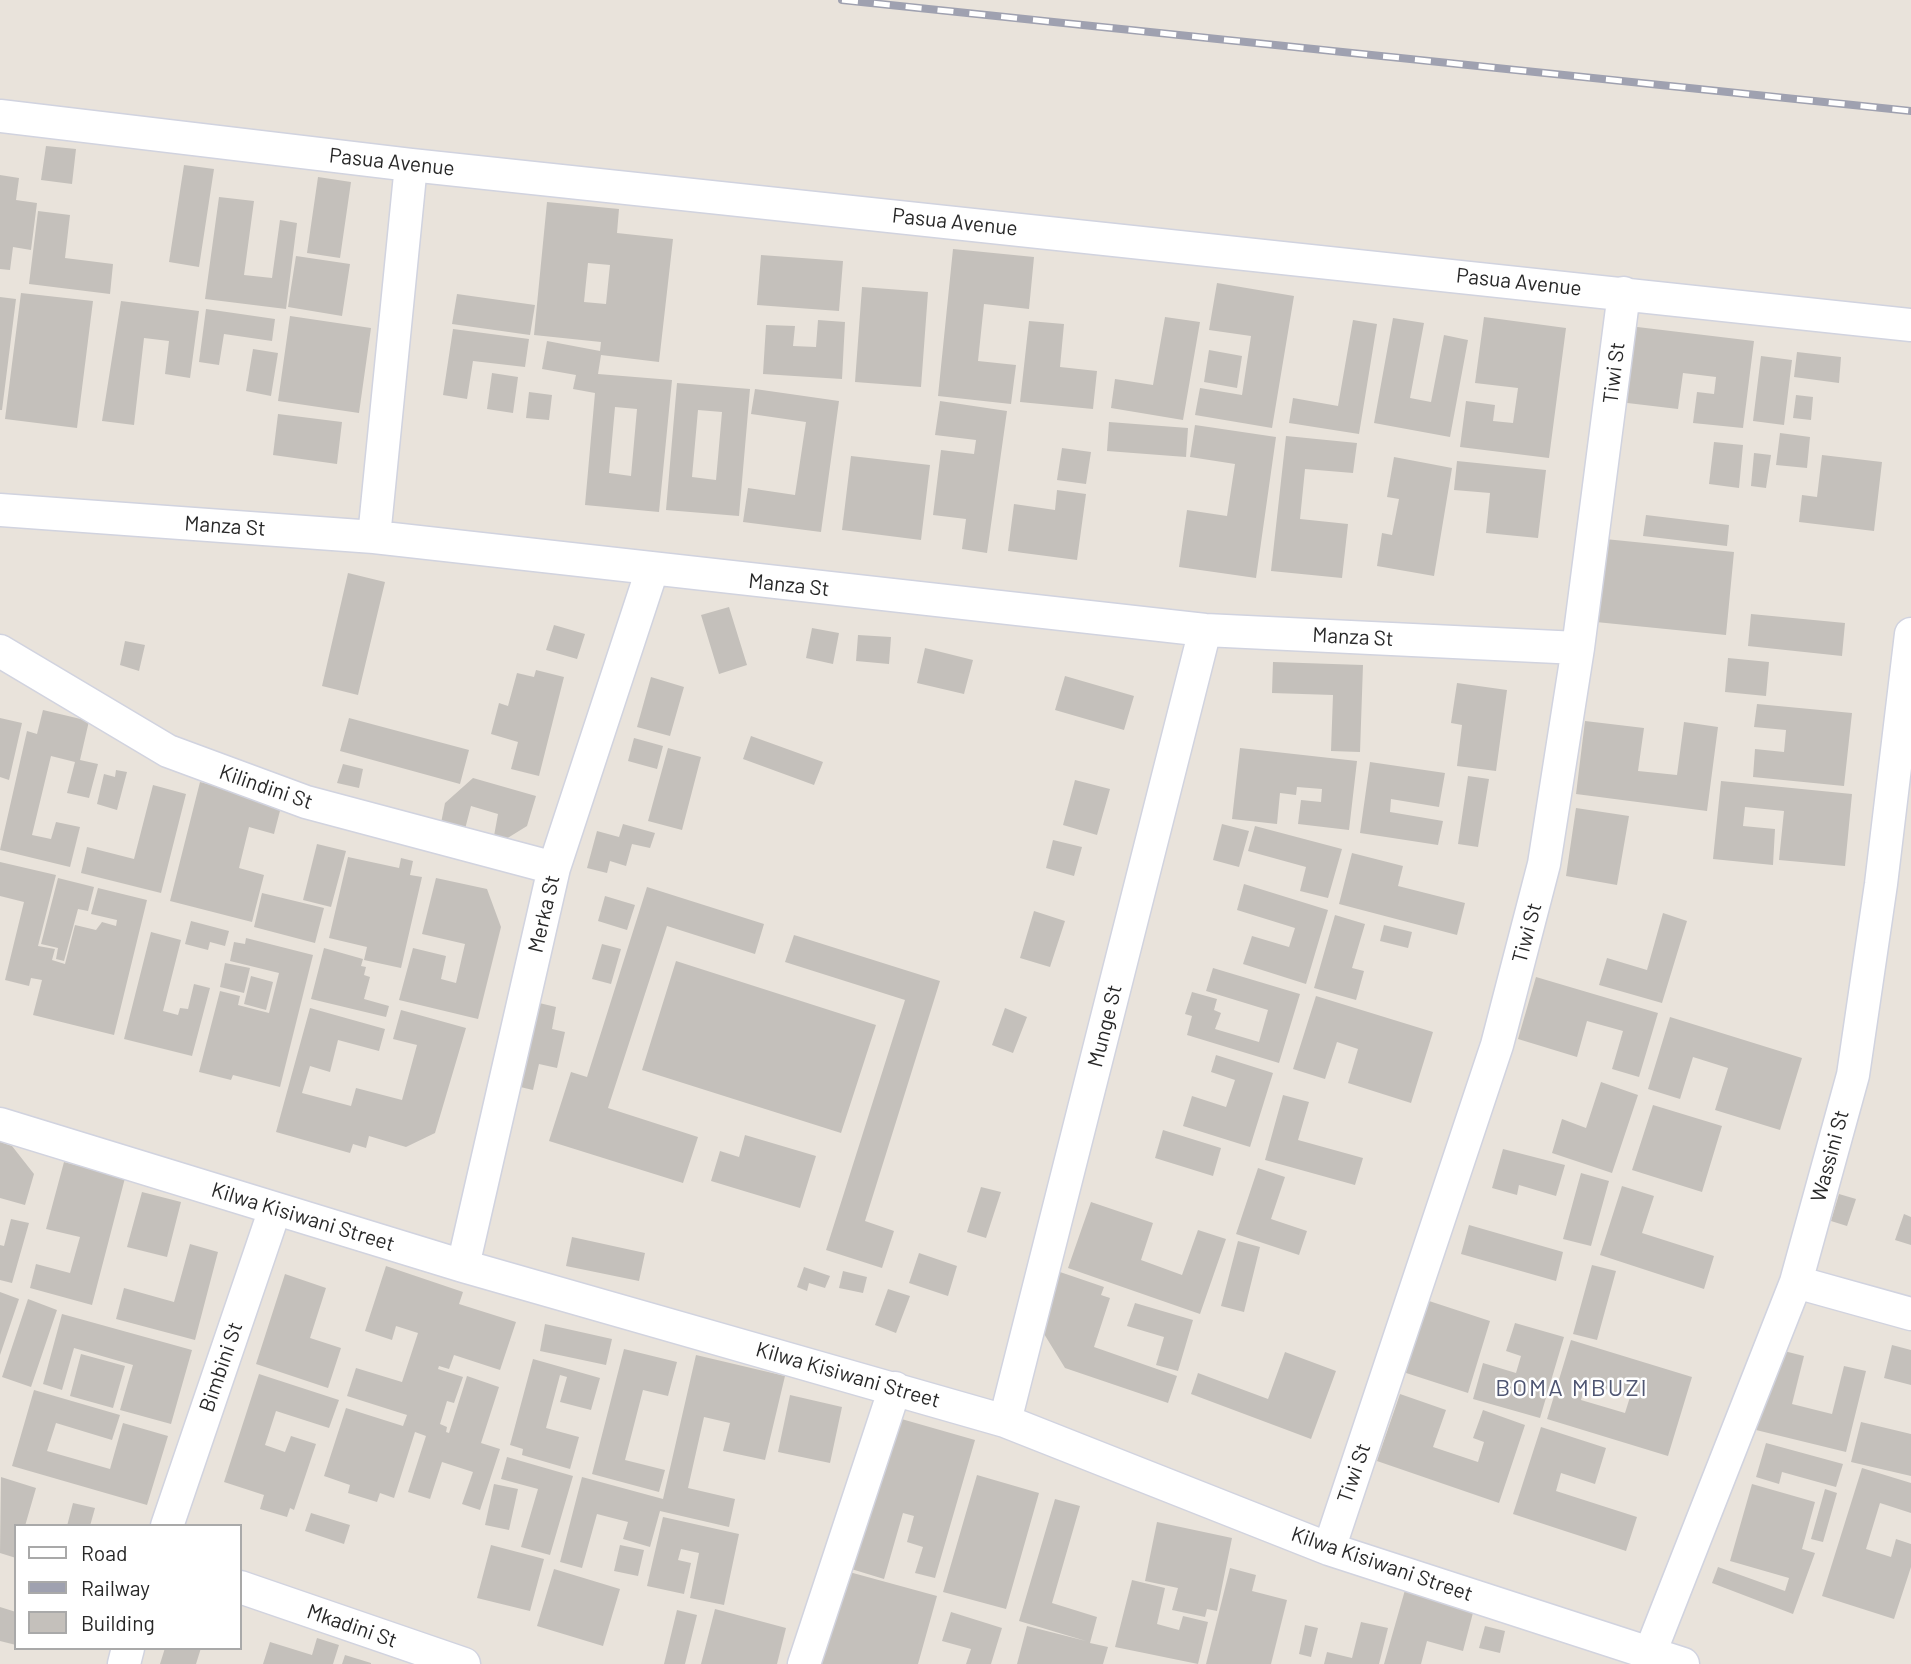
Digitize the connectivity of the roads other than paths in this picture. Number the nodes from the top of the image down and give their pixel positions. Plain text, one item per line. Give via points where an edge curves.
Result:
1 (0, 116) edge
2 (411, 165) junction
3 (1624, 293) junction
4 (1911, 325) edge
5 (0, 510) edge
6 (373, 537) junction
7 (652, 570) junction
8 (1205, 630) junction
9 (1911, 634) edge
10 (1578, 648) junction
11 (0, 651) edge
12 (1907, 680) edge
13 (554, 869) junction
14 (0, 1124) edge
15 (275, 1209) junction
16 (463, 1266) junction
17 (1796, 1282) junction
18 (1911, 1314) edge
19 (895, 1388) junction
20 (1005, 1421) junction
21 (168, 1524) edge
22 (1329, 1549) junction
23 (242, 1588) edge
24 (1650, 1653) junction
25 (464, 1664) edge
26 (804, 1664) edge
27 (1683, 1664) edge

1 - 2 street, Pasua Avenue
2 - 3 street, Pasua Avenue
2 - 6 street
3 - 4 street, Pasua Avenue
3 - 10 street, Tiwi St
5 - 6 street, Manza St
6 - 7 street, Manza St
7 - 8 street, Manza St
7 - 13 street, Merka St
8 - 10 street, Manza St
8 - 20 street, Munge St
9 - 12 street, Wassini St
10 - 22 street, Tiwi St via 1544,864 1497,1045
11 - 13 street, Kilindini St via 168,751 306,802
12 - 17 street, Wassini St via 1853,1075
13 - 16 street, Merka St
14 - 15 street, Kilwa Kisiwani Street
15 - 16 street, Kilwa Kisiwani Street
15 - 21 street, Bimbini St
16 - 19 street, Kilwa Kisiwani Street
17 - 18 street
17 - 24 street, Wassini St
19 - 20 street, Kilwa Kisiwani Street
19 - 26 street
20 - 22 street, Kilwa Kisiwani Street
22 - 24 street, Kilwa Kisiwani Street
23 - 25 street, Mkadini St
24 - 27 street, Kilwa Kisiwani Street

